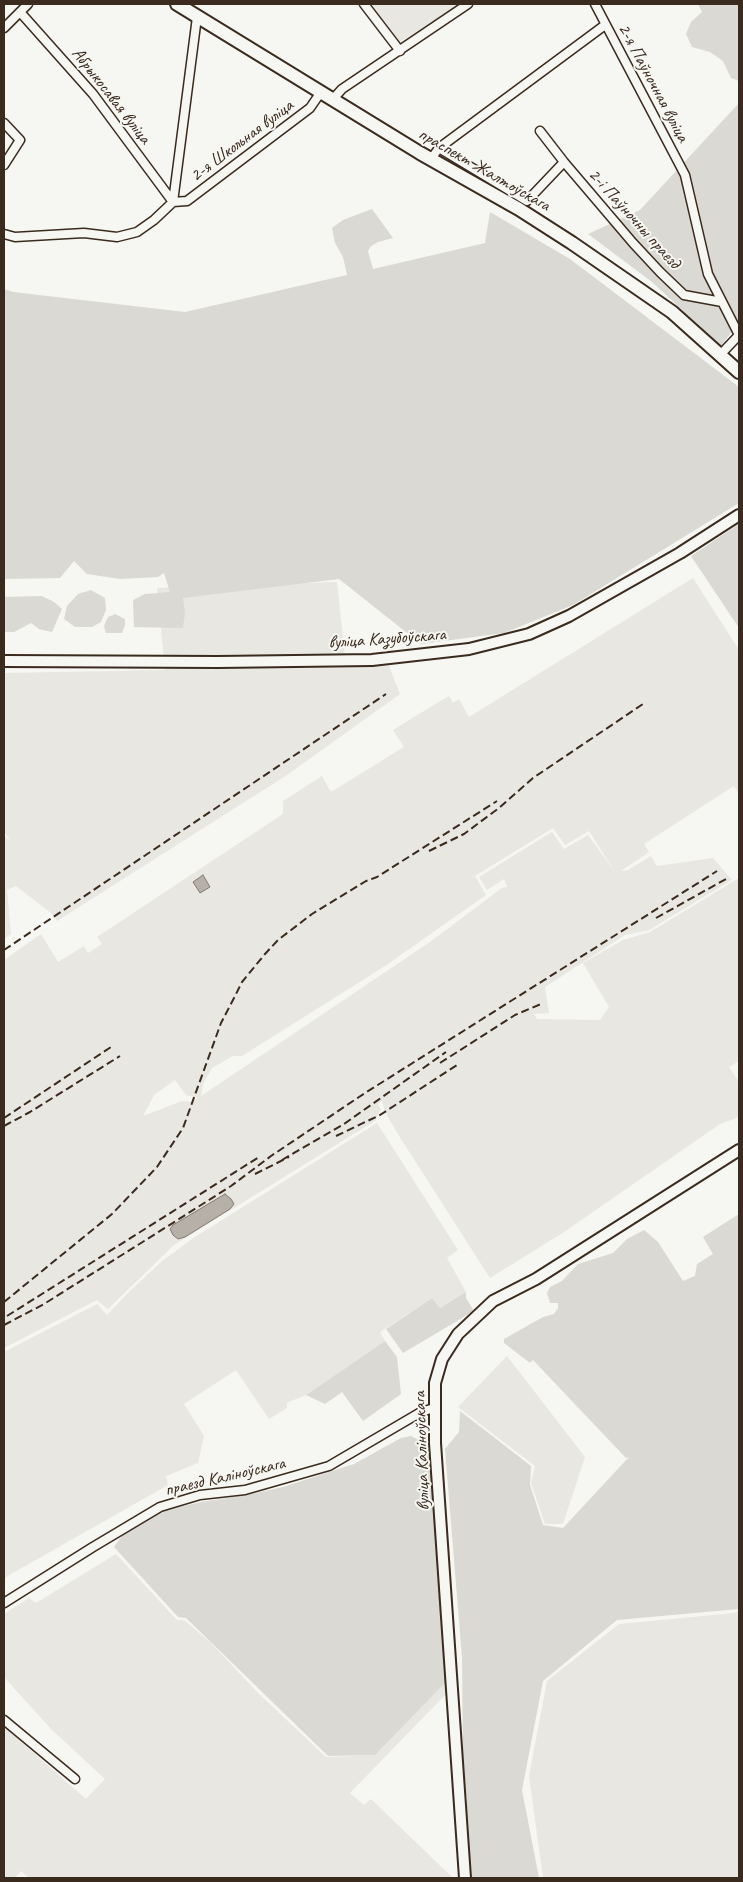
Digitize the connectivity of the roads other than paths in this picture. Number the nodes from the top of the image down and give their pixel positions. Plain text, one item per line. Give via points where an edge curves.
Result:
1 (28, 4) edge
2 (364, 4) edge
3 (468, 4) edge
4 (595, 4) edge
5 (187, 9) edge
6 (20, 12) junction
7 (605, 25) junction
8 (4, 28) edge
9 (400, 51) junction
10 (321, 92) junction
11 (333, 99) junction
12 (4, 123) edge
13 (540, 131) dead end
14 (439, 148) junction
15 (431, 160) junction
16 (564, 162) junction
17 (4, 165) edge
18 (173, 202) junction
19 (4, 234) edge
20 (722, 302) junction
21 (739, 335) edge
22 (720, 355) junction
23 (739, 372) edge
24 (739, 515) edge
25 (4, 661) edge
26 (739, 1150) edge
27 (434, 1408) junction
28 (4, 1603) edge
29 (4, 1720) edge
30 (75, 1779) dead end
31 (464, 1878) edge

1 - 6 street
2 - 9 street
3 - 9 street
4 - 7 street, 2-я Паўночная вуліца
5 - 10 main road, праспект Жалтоўскага
5 - 18 street, праспект Жалтоўскага
6 - 8 street
6 - 18 street, Абрыкосавая вуліца via 93,94
7 - 14 street
7 - 20 street, 2-я Паўночная вуліца via 685,175 708,274
9 - 11 street via 342,89
10 - 11 main road, праспект Жалтоўскага
10 - 18 street, 2-я Школьная вуліца via 310,108 187,202
11 - 15 main road, праспект Жалтоўскага
12 - 17 street via 20,140
13 - 16 street, 2-і Паўночны праезд
14 - 15 street
14 - 16 street via 527,201
15 - 22 main road, праспект Жалтоўскага via 519,209 597,260 672,312
16 - 20 street, 2-і Паўночны праезд via 684,295
18 - 19 street via 137,232 117,238 84,233 15,237
20 - 21 street, 2-я Паўночная вуліца
21 - 22 street
22 - 23 main road, праспект Жалтоўскага
24 - 25 street, вуліца Казубоўскага via 680,553 568,616 529,634 469,649 372,660
26 - 27 street, вуліца Каліноўскага via 536,1279 493,1301 458,1334 446,1351 435,1383
27 - 28 street, праезд Каліноўскага via 329,1466 253,1488 200,1495 160,1507
27 - 31 street, вуліца Каліноўскага
29 - 30 street

